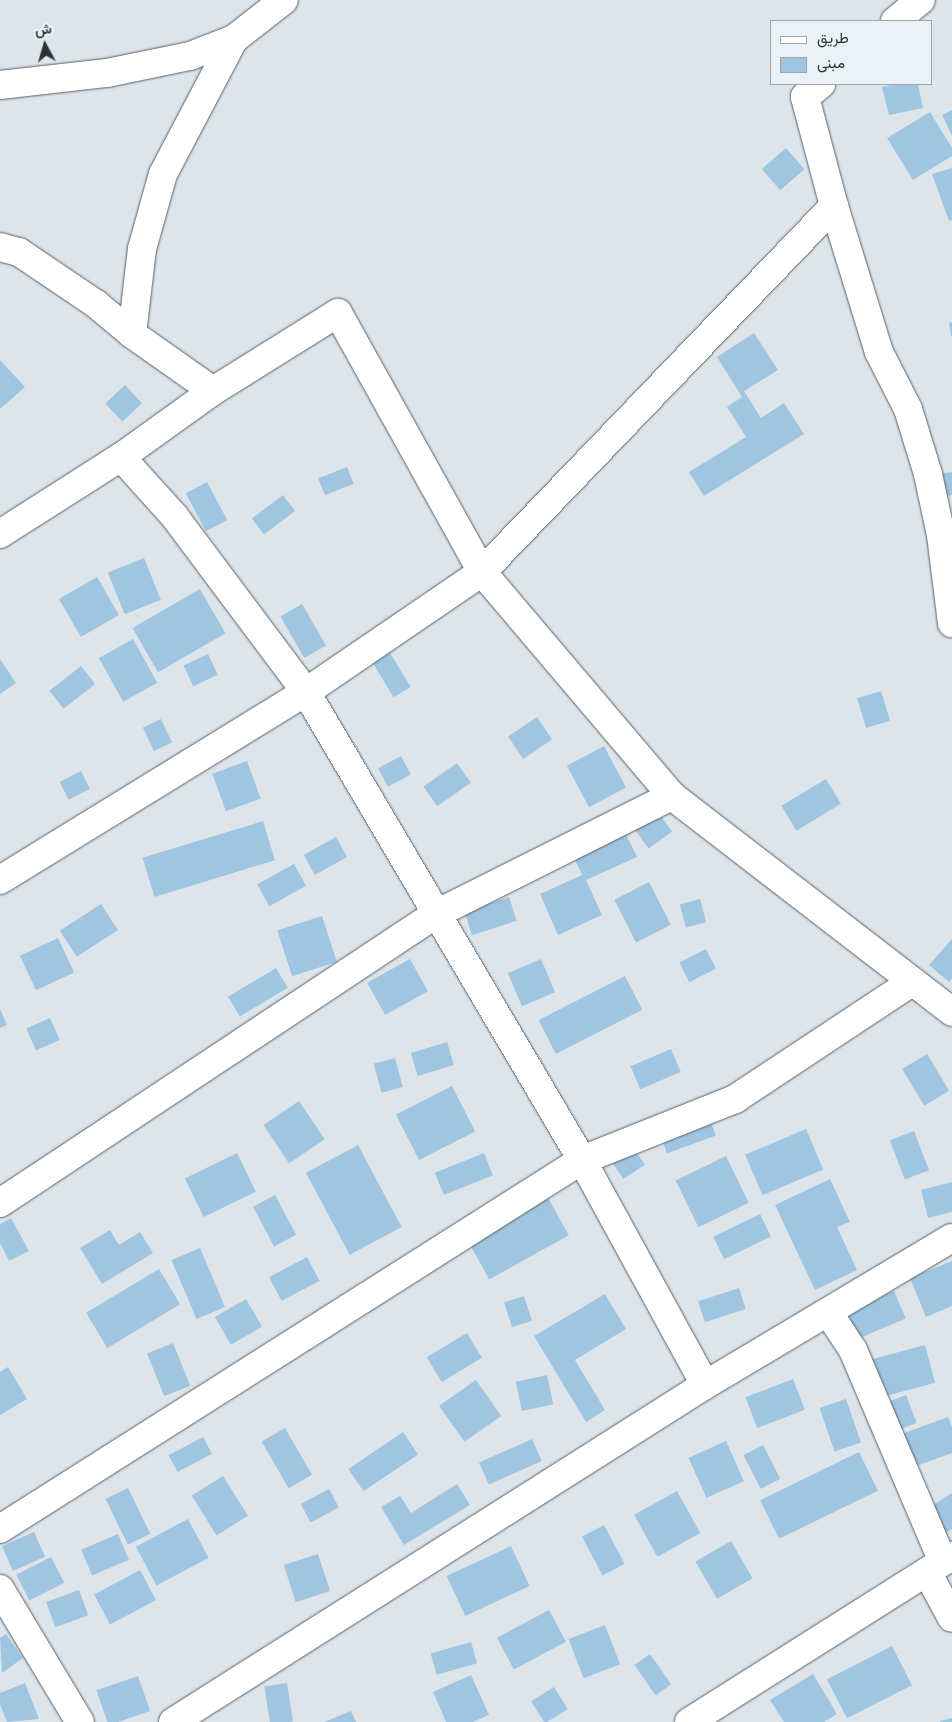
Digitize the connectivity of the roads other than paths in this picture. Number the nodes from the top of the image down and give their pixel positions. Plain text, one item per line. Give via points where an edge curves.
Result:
1 (284, 0) edge
2 (921, 0) edge
3 (896, 20) edge
4 (234, 39) junction
5 (0, 85) edge
6 (820, 85) edge
7 (834, 206) junction
8 (0, 247) edge
9 (132, 334) junction
10 (213, 391) junction
11 (121, 456) junction
12 (0, 534) edge
13 (482, 572) junction
14 (952, 623) edge
15 (306, 692) junction
16 (672, 796) junction
17 (0, 880) edge
18 (436, 914) junction
19 (910, 983) junction
20 (952, 1012) edge
21 (582, 1160) junction
22 (0, 1203) edge
23 (952, 1238) edge
24 (828, 1312) junction
25 (705, 1384) junction
26 (0, 1529) edge
27 (941, 1564) edge
28 (0, 1589) edge
29 (952, 1618) edge
30 (80, 1722) edge
31 (173, 1722) edge
32 (689, 1722) edge

1 - 4 street
2 - 3 street
4 - 5 street via 163,63
4 - 9 street via 163,174 142,249
6 - 7 street via 805,97
7 - 13 street
7 - 14 street via 879,352 908,409 928,474 941,535
8 - 9 street via 19,252 96,304
9 - 10 street
10 - 11 street
10 - 13 street via 338,314
11 - 12 street
11 - 15 street via 175,517
13 - 15 street
13 - 16 street
15 - 17 street
15 - 18 street
16 - 18 street
16 - 19 street
18 - 21 street
18 - 22 street
19 - 20 street
19 - 21 street via 736,1099
21 - 25 street
21 - 26 street
23 - 24 street
24 - 25 street
24 - 27 street via 853,1350
25 - 31 street
27 - 29 street
27 - 32 street
28 - 30 street

